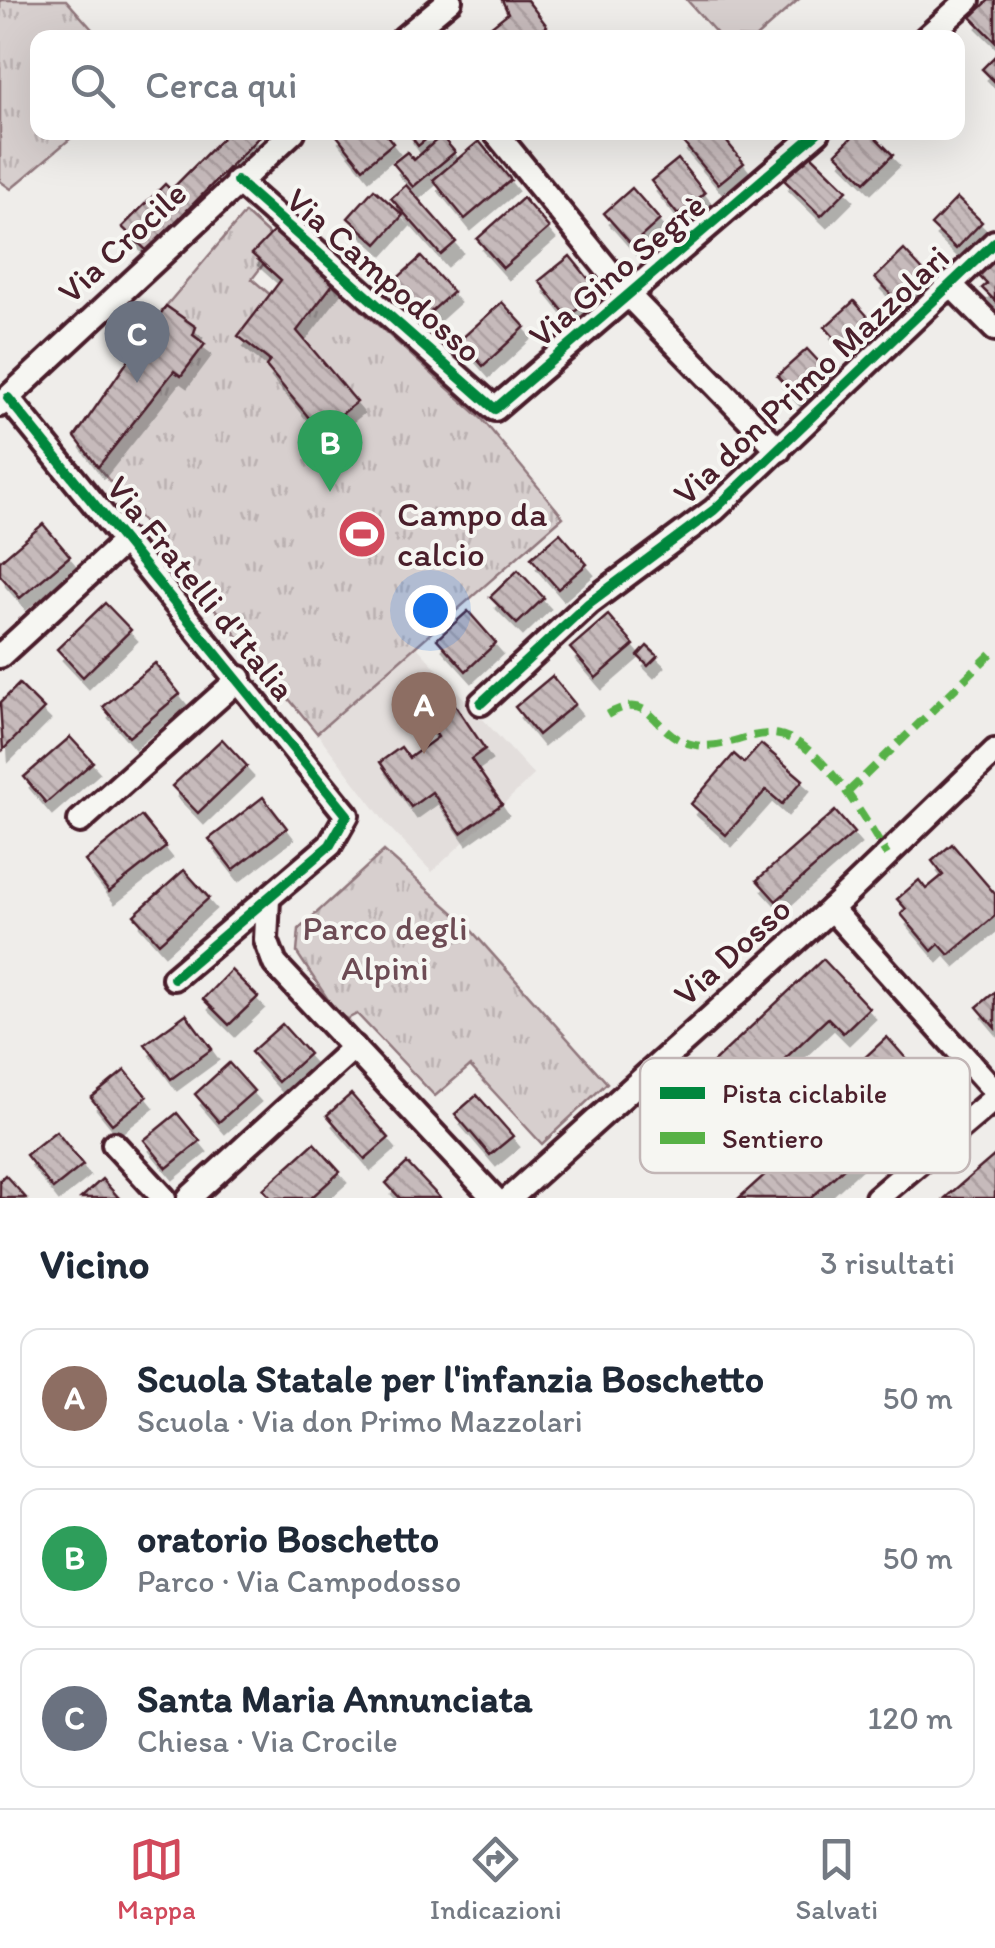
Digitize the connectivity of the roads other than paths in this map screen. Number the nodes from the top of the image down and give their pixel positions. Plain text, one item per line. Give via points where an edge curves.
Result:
1 (450, 0) edge
2 (968, 0) edge
3 (418, 30) edge
4 (935, 30) edge
5 (285, 140) edge
6 (501, 140) edge
7 (810, 140) edge
8 (236, 182) junction
9 (995, 242) edge
10 (950, 284) junction
11 (630, 297) junction
12 (995, 329) edge
13 (4, 402) edge
14 (495, 409) joint
15 (779, 450) junction
16 (126, 540) junction
17 (0, 656) edge
18 (240, 678) junction
19 (481, 703) dead end
20 (995, 751) edge
21 (80, 821) dead end
22 (268, 899) junction
23 (831, 910) junction
24 (174, 978) dead end
25 (354, 1047) junction
26 (666, 1058) edge
27 (962, 1058) edge
28 (970, 1067) edge
29 (640, 1081) edge
30 (995, 1095) edge
31 (970, 1117) edge
32 (114, 1144) dead end
33 (906, 1173) edge
34 (164, 1198) edge
35 (188, 1198) edge
36 (494, 1198) edge
37 (510, 1198) edge
38 (877, 1198) edge

1 - 3 street
2 - 4 street
5 - 8 street, Via Crocile
6 - 11 street
7 - 11 street, Via Gino Segrè
8 - 13 street, Via Crocile
8 - 14 street, Via Campodosso
9 - 10 street, Via don Primo Mazzolari
10 - 12 street
10 - 15 street, Via don Primo Mazzolari
11 - 14 street, Via Gino Segrè
11 - 15 street
13 - 16 street, Via Fratelli d'Italia
15 - 19 street, Via don Primo Mazzolari via 714,510 589,603
16 - 17 street, Via Fratelli d'Italia
16 - 18 street, Via Fratelli d'Italia
18 - 21 street, Via Fratelli d'Italia
18 - 22 street, Via Fratelli d'Italia via 347,815 330,846
20 - 23 street, Via Dosso
22 - 24 street
22 - 25 street via 266,940 275,964
23 - 26 street, Via Dosso
23 - 27 street
25 - 35 street
25 - 36 street
28 - 30 street
29 - 37 street, Via Dosso
30 - 31 street
32 - 34 street
33 - 38 street

